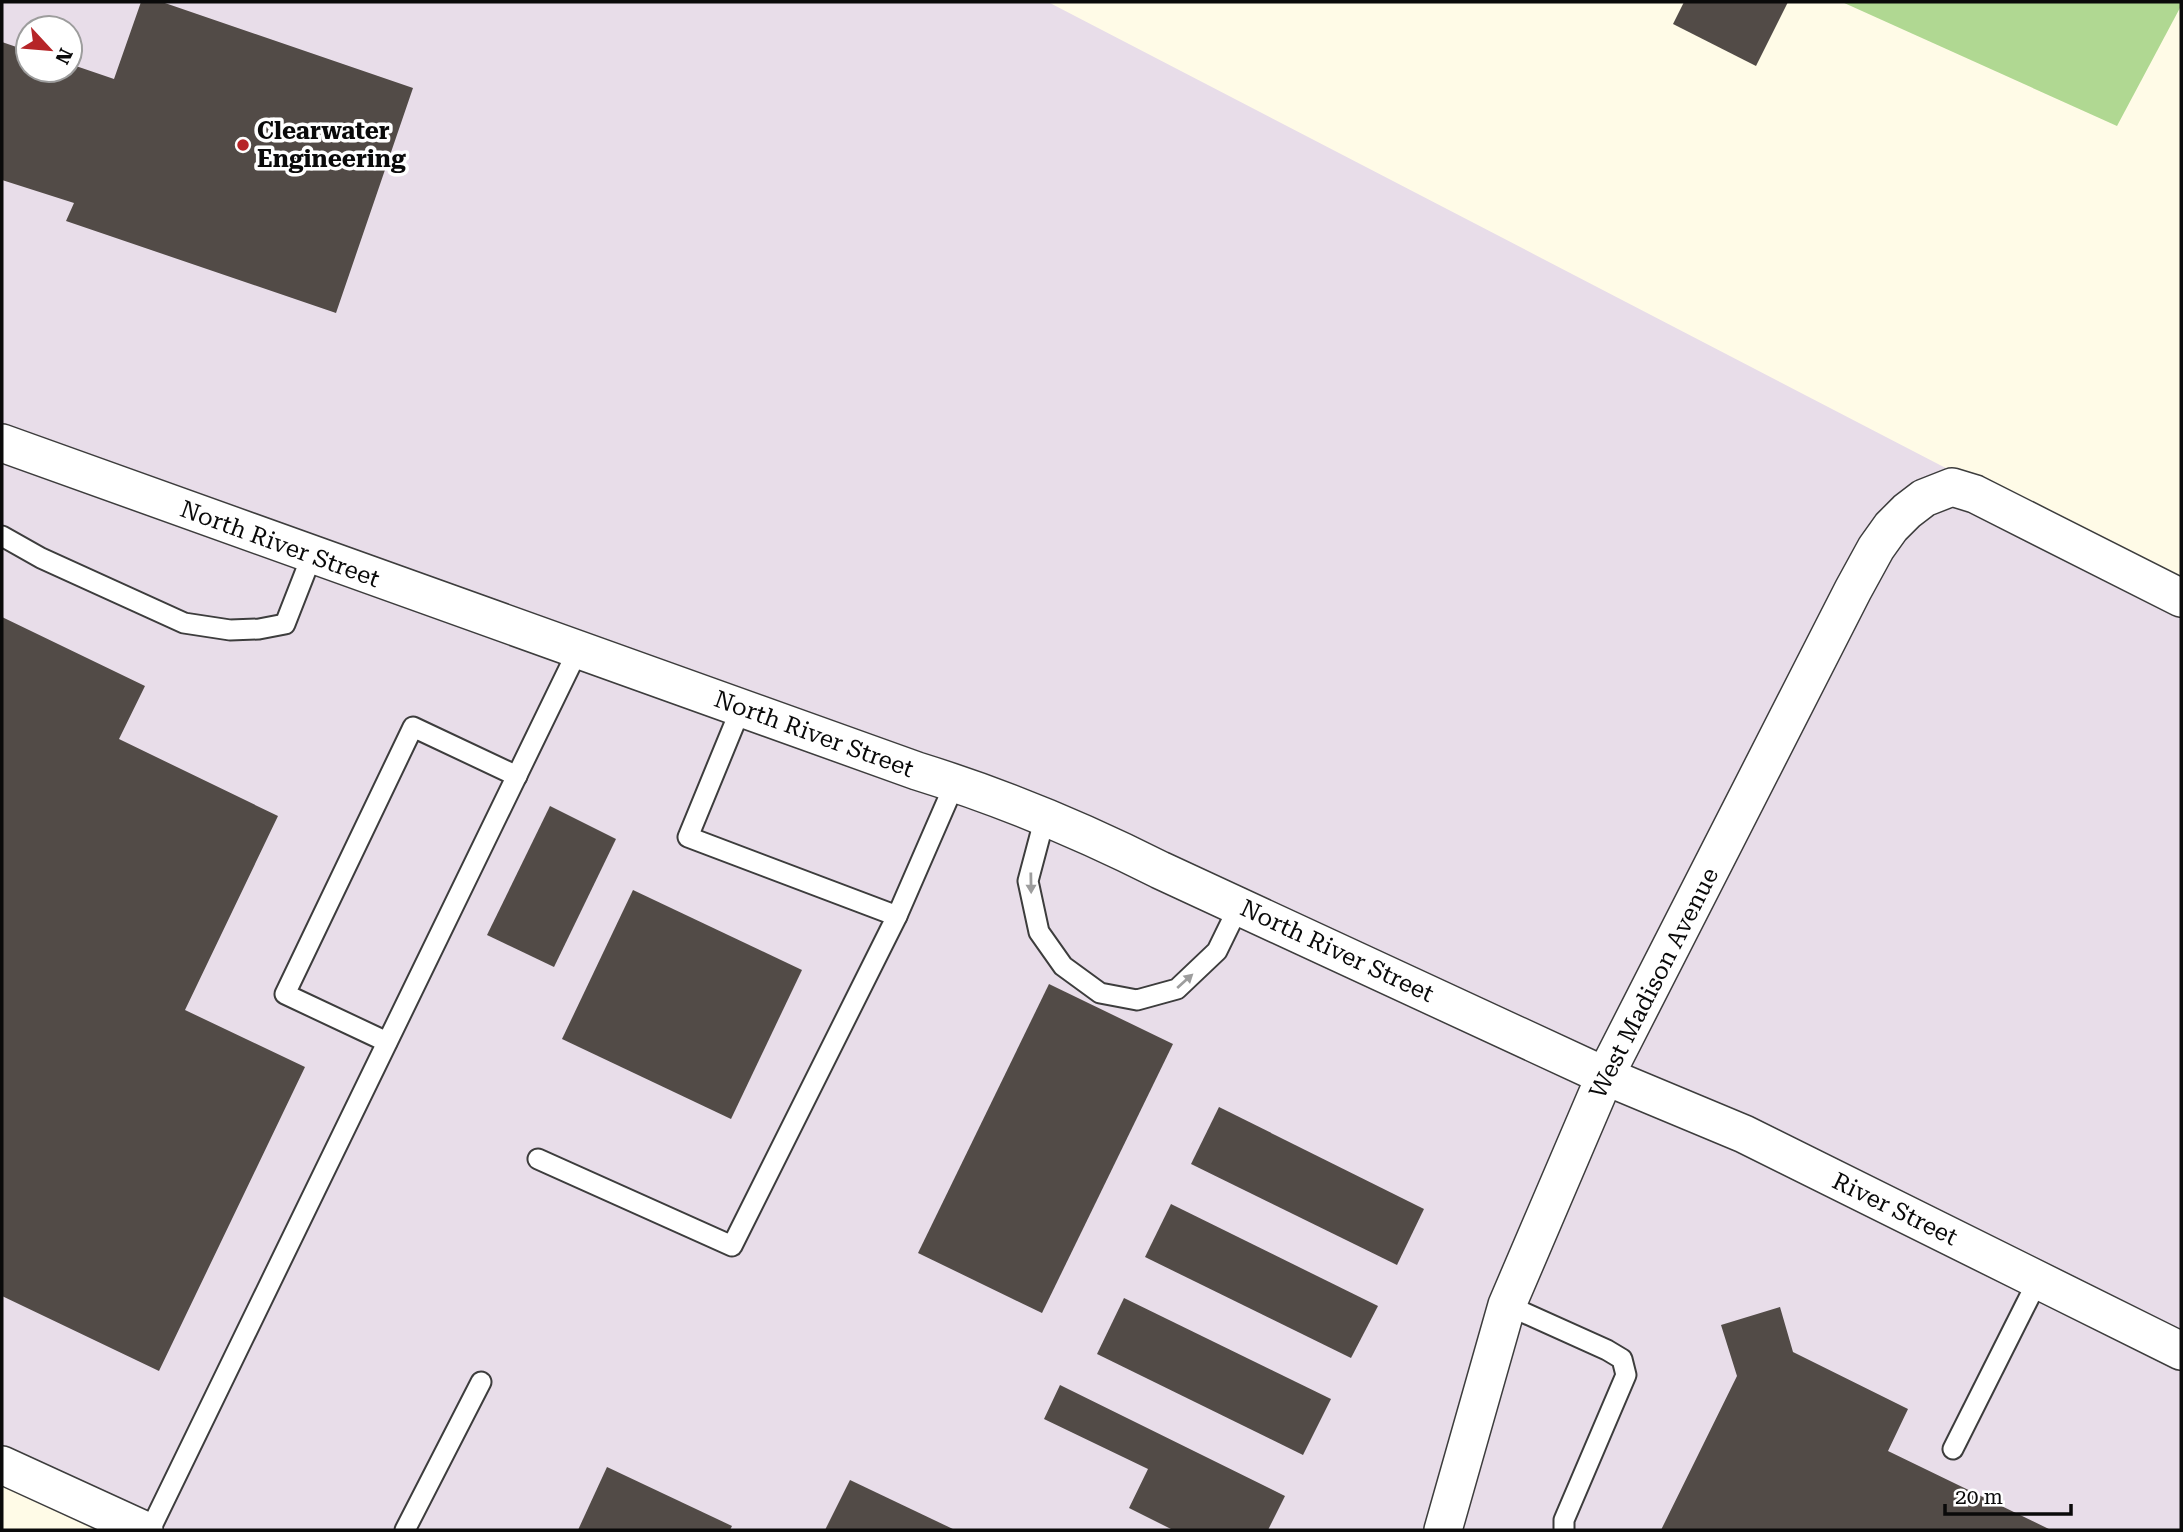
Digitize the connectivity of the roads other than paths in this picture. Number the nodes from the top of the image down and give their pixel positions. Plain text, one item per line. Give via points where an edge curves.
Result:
1 (2, 443) edge
2 (2, 537) edge
3 (312, 555) junction
4 (2181, 598) edge
5 (578, 650) junction
6 (741, 708) junction
7 (517, 776) junction
8 (955, 783) junction
9 (1045, 817) junction
10 (1239, 905) junction
11 (897, 916) junction
12 (387, 1042) junction
13 (1605, 1076) junction
14 (538, 1159) dead end
15 (2038, 1280) junction
16 (1507, 1305) junction
17 (2181, 1351) edge
18 (481, 1382) dead end
19 (1953, 1449) dead end
20 (2, 1465) edge
21 (144, 1530) edge
22 (150, 1530) edge
23 (405, 1530) edge
24 (1443, 1530) edge
25 (1564, 1530) edge

1 - 3 street, North River Street
2 - 3 lane via 184,623 230,629 285,624
3 - 5 street, North River Street
4 - 13 street, West Madison Avenue via 1975,494 1952,487 1924,498 1907,512 1876,548
5 - 6 street, North River Street
5 - 7 lane
6 - 8 street, North River Street
6 - 11 lane via 688,837
7 - 12 lane
7 - 12 lane via 413,727 285,994
8 - 9 street, North River Street
8 - 11 lane
9 - 10 street, North River Street
9 -> 10 lane via 1028,881 1039,932 1063,966 1100,993 1137,1000 1177,989 1217,951
10 - 13 street, North River Street
11 - 14 lane via 732,1246
12 - 22 lane
13 - 15 street, River Street via 1744,1134
13 - 16 street, West Madison Avenue
15 - 17 street, River Street
15 - 19 lane
16 - 24 street, West Madison Avenue
16 - 25 lane via 1622,1359 1626,1375 1563,1520
18 - 23 lane
20 - 21 street

